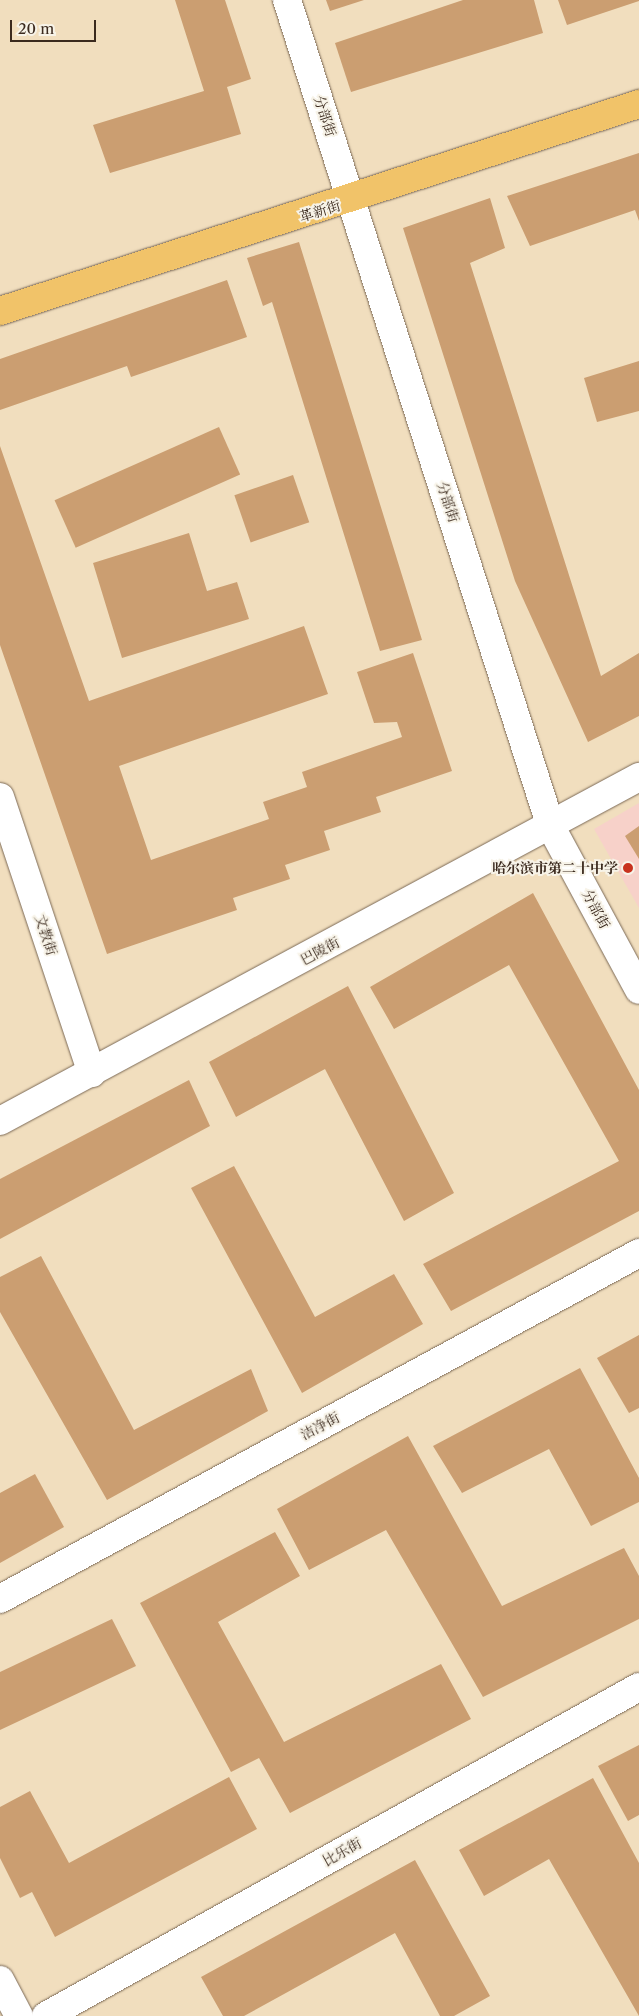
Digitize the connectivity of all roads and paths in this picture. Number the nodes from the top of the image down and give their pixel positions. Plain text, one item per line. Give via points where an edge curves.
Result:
1 (287, 0) edge
2 (639, 104) edge
3 (352, 201) junction
4 (0, 311) edge
5 (639, 777) edge
6 (0, 797) edge
7 (551, 827) junction
8 (639, 990) edge
9 (92, 1073) junction
10 (0, 1121) edge
11 (639, 1253) edge
12 (0, 1598) edge
13 (639, 1687) edge
14 (0, 1980) edge
15 (19, 2016) edge
16 (46, 2016) edge

1 - 3 street, 分部街
2 - 3 main road, 革新街
3 - 4 main road, 革新街
3 - 7 street, 分部街
5 - 7 street, 巴陵街
6 - 9 street, 文教街
7 - 8 street, 分部街
7 - 9 street, 巴陵街
9 - 10 street, 巴陵街
11 - 12 street, 洁净街
13 - 16 street, 比乐街
14 - 15 street

